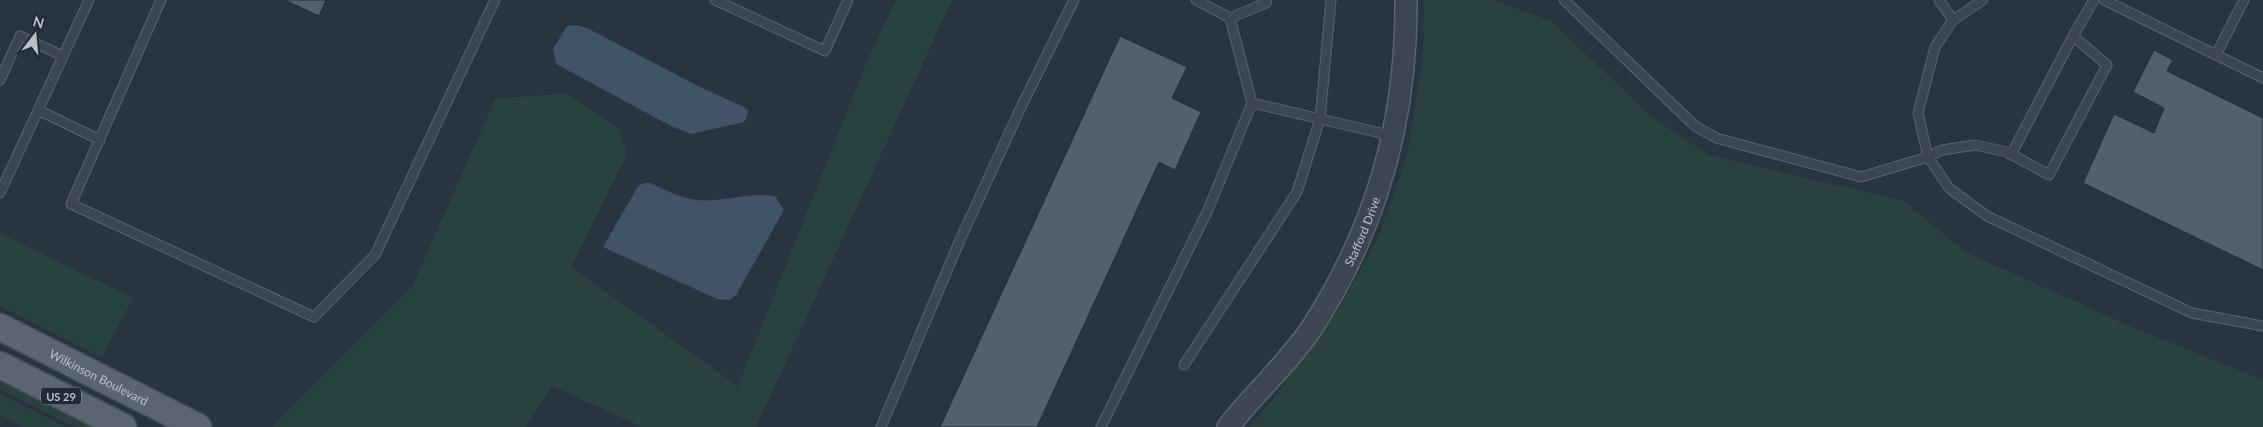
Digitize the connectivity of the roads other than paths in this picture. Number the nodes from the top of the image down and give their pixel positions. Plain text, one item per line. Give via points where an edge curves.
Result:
1 (89, 0) edge
2 (161, 0) edge
3 (495, 0) edge
4 (715, 0) edge
5 (848, 0) edge
6 (1074, 0) edge
7 (1196, 0) edge
8 (1267, 0) edge
9 (1331, 0) edge
10 (1406, 0) edge
11 (1564, 0) edge
12 (1939, 0) edge
13 (1983, 0) edge
14 (2094, 0) edge
15 (2104, 0) edge
16 (2244, 0) edge
17 (1230, 18) junction
18 (1953, 20) junction
19 (2073, 36) junction
20 (2216, 55) junction
21 (63, 56) junction
22 (2263, 78) edge
23 (0, 80) edge
24 (1252, 102) junction
25 (38, 110) junction
26 (1320, 119) junction
27 (1393, 136) junction
28 (100, 140) junction
29 (2011, 155) junction
30 (1928, 158) junction
31 (0, 193) edge
32 (2263, 326) edge
33 (0, 327) edge
34 (0, 365) edge
35 (1184, 365) dead end
36 (122, 427) edge
37 (198, 427) edge
38 (881, 427) edge
39 (1101, 427) edge
40 (1228, 427) edge

1 - 21 lane
2 - 28 lane
3 - 28 lane via 375,255 314,317 71,204
4 - 5 lane via 825,51
6 - 38 lane via 960,240
7 - 17 lane
8 - 17 lane via 1266,4
9 - 26 lane
10 - 27 street, Stafford Drive via 1403,82
11 - 30 lane via 1695,126 1716,138 1861,177
12 - 18 lane
13 - 18 lane
14 - 19 lane
15 - 20 lane
16 - 20 lane
17 - 24 lane
18 - 30 lane via 1935,47 1918,113
19 - 29 lane
19 - 29 lane via 2107,65 2049,175
20 - 22 lane
21 - 23 lane via 20,36
21 - 25 lane
24 - 26 lane
24 - 39 lane via 1208,210
25 - 28 lane
25 - 31 lane
26 - 27 lane
26 - 35 lane via 1297,192
27 - 40 street, Stafford Drive via 1384,173 1349,264 1294,352
29 - 30 lane via 1975,145 1942,150
30 - 32 lane via 1949,188 1987,216 2192,313
33 - 37 main road, Wilkinson Boulevard / US 29
34 - 36 main road, US 29

